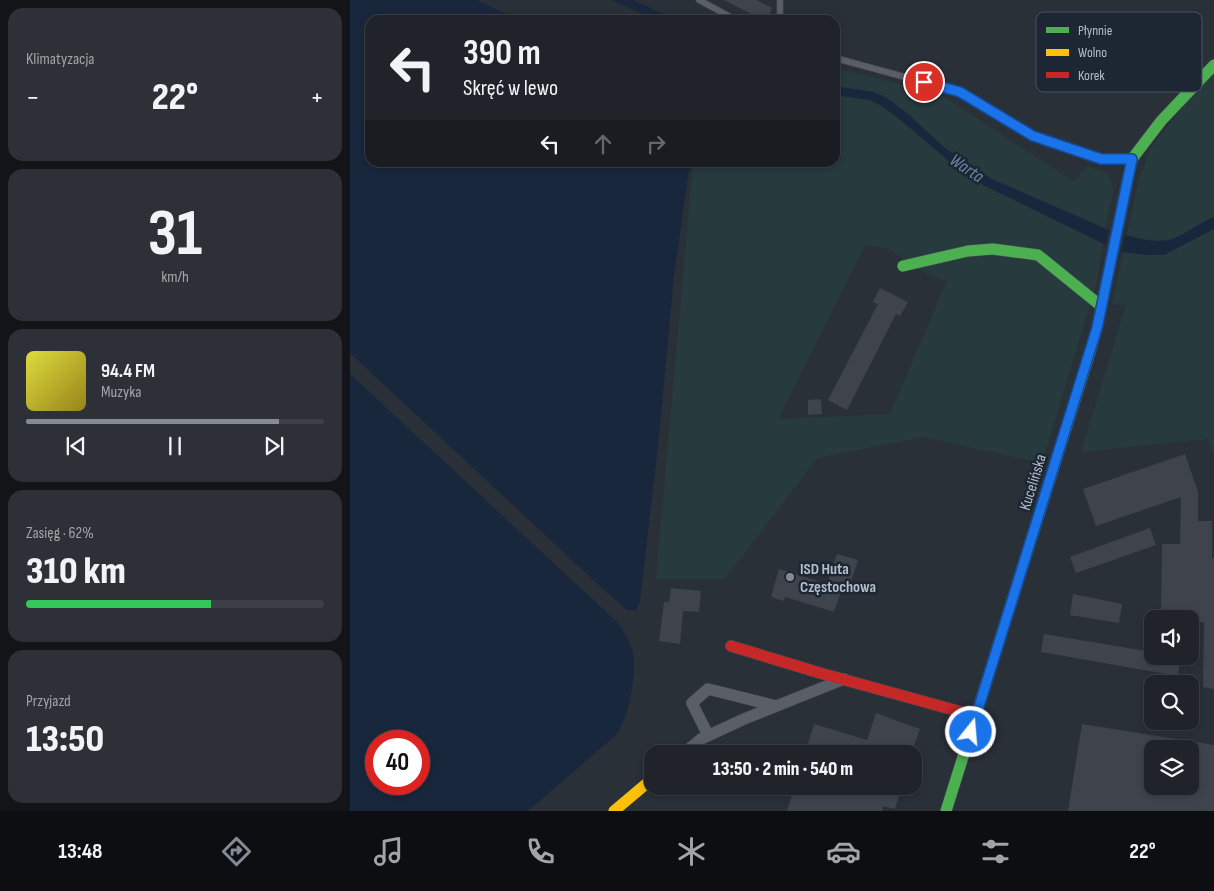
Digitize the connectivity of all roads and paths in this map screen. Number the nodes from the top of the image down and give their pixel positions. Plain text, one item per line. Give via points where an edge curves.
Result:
1 (699, 0) edge
2 (780, 0) edge
3 (727, 15) edge
4 (780, 15) edge
5 (840, 59) edge
6 (1214, 65) edge
7 (1202, 78) edge
8 (1188, 92) edge
9 (1132, 159) junction
10 (903, 266) dead end
11 (1101, 306) junction
12 (731, 646) dead end
13 (844, 679) junction
14 (776, 706) junction
15 (976, 716) junction
16 (708, 736) junction
17 (694, 745) edge
18 (644, 786) edge
19 (614, 811) edge
20 (946, 811) edge

1 - 3 lane
2 - 4 lane
5 - 9 lane via 960,92 1033,136 1082,153 1101,159
6 - 7 street
8 - 9 street
9 - 11 street, Kucelińska
10 - 11 street via 968,251 1038,255
11 - 15 street, Kucelińska via 1094,338
12 - 13 street
13 - 14 street
13 - 15 street
14 - 16 street
14 - 16 street via 708,689 692,703
15 - 20 street, Kucelińska
16 - 17 street
18 - 19 street

